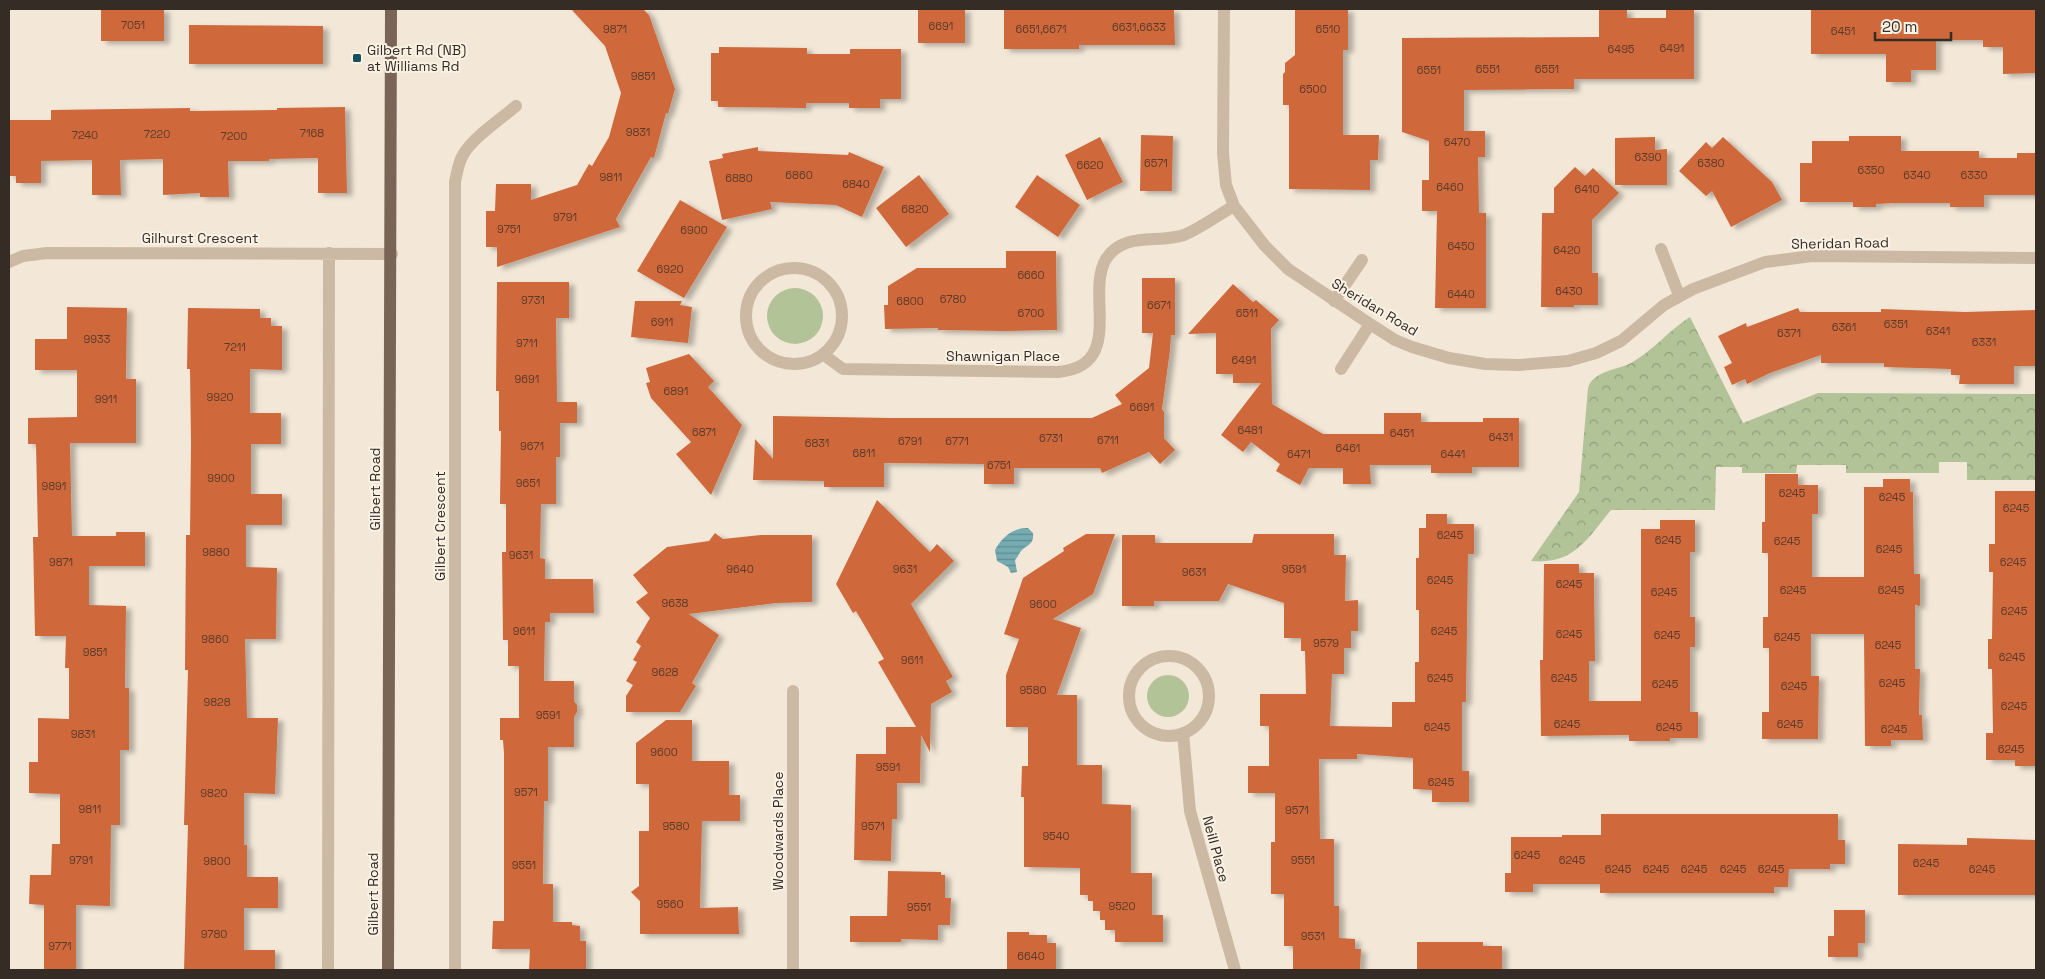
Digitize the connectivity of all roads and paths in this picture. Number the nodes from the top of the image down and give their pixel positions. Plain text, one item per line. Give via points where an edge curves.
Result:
1 (392, 9) edge
2 (1224, 9) edge
3 (516, 106) dead end
4 (1234, 206) junction
5 (1661, 249) dead end
6 (329, 253) junction
7 (392, 254) junction
8 (2036, 258) edge
9 (1362, 260) dead end
10 (9, 262) edge
11 (1679, 295) junction
12 (1334, 301) junction
13 (1370, 324) junction
14 (824, 355) junction
15 (1341, 370) dead end
16 (793, 691) dead end
17 (1183, 733) junction
18 (328, 970) edge
19 (388, 970) edge
20 (455, 970) edge
21 (793, 970) edge
22 (1235, 970) edge

1 - 7 main road, Gilbert Road
2 - 4 street, Sheridan Road via 1223,158 1226,185
3 - 20 street, Gilbert Crescent via 463,154 456,182
4 - 12 street, Sheridan Road via 1276,258
4 - 14 street, Shawnigan Place via 1185,234 1136,240 1108,257 1100,279 1098,342 1089,358 1075,369 1058,372 843,370
5 - 11 street
6 - 7 street, Gilhurst Crescent
6 - 10 street, Gilhurst Crescent via 47,253 23,256
6 - 18 street
7 - 19 main road, Gilbert Road
8 - 11 street, Sheridan Road via 1796,257 1749,267
9 - 12 street
11 - 13 street, Sheridan Road via 1608,347 1568,361 1540,364 1502,365 1449,358 1395,340
12 - 13 street, Sheridan Road
13 - 15 street
14 - 14 street via 809,362 785,364 763,354 749,333 746,310 751,295 773,273 796,268 819,275 831,285 839,298 842,322 835,344
16 - 21 street, Woodwards Place
17 - 17 street via 1199,722 1206,711 1207,685 1197,668 1186,661 1174,657 1155,659 1135,676 1129,694 1130,707 1136,719 1152,732 1164,735
17 - 22 street, Neill Place via 1189,804

